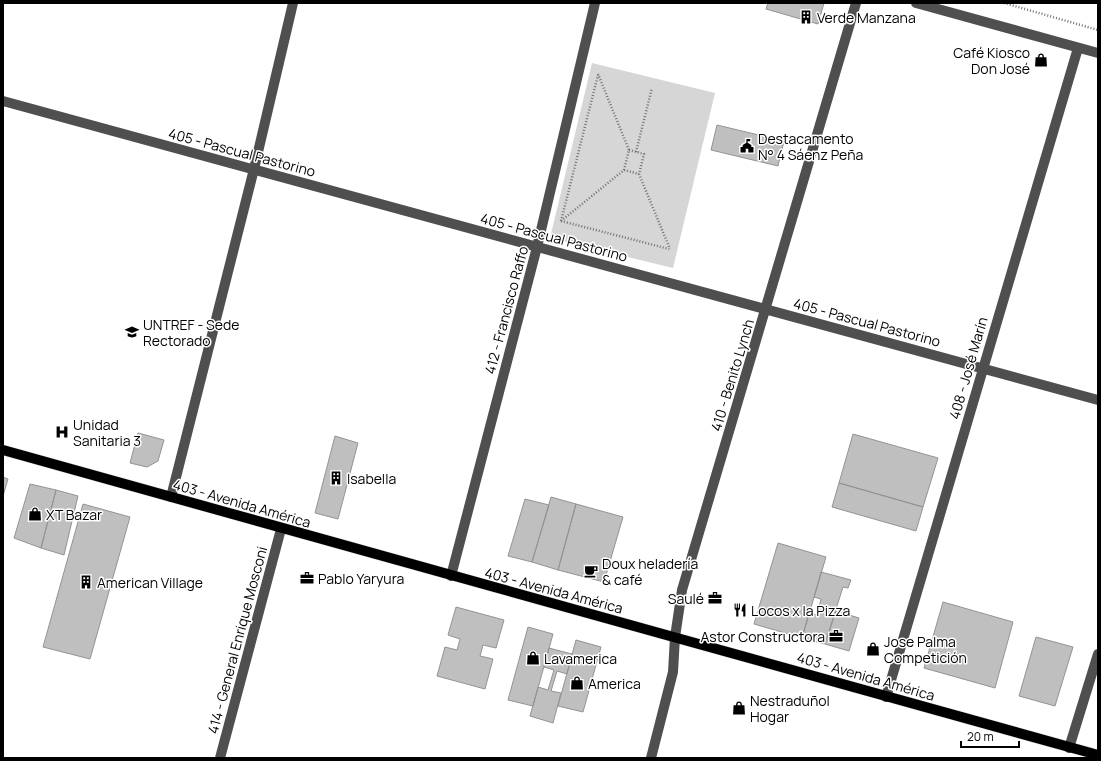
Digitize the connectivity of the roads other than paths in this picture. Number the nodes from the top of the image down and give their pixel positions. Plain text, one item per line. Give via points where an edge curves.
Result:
1 (293, 3) edge
2 (595, 3) edge
3 (856, 3) edge
4 (916, 3) edge
5 (1078, 48) junction
6 (1098, 53) edge
7 (3, 101) edge
8 (254, 169) junction
9 (537, 247) junction
10 (766, 309) junction
11 (983, 368) junction
12 (1098, 400) edge
13 (3, 450) edge
14 (171, 497) junction
15 (281, 529) junction
16 (451, 576) junction
17 (675, 637) junction
18 (1098, 654) edge
19 (886, 697) junction
20 (1069, 748) junction
21 (1094, 755) edge
22 (220, 758) edge
23 (651, 758) edge

1 - 8 street
2 - 9 street, 412 - Francisco Raffo
3 - 10 street, 410 - Benito Lynch
4 - 5 street
5 - 6 street
5 - 11 street, 408 - José Marín
7 - 8 street, 405 - Pascual Pastorino
8 - 9 street, 405 - Pascual Pastorino
8 - 14 street
9 - 10 street, 405 - Pascual Pastorino
9 - 16 street, 412 - Francisco Raffo
10 - 11 street, 405 - Pascual Pastorino
10 - 17 street, 410 - Benito Lynch via 682,590
11 - 12 street, 405 - Pascual Pastorino
11 - 19 street, 408 - José Marín
13 - 14 main road, 403 - Avenida América
14 - 15 main road, 403 - Avenida América
15 - 16 main road, 403 - Avenida América
15 - 22 street, 414 - General Enrique Mosconi
16 - 17 main road, 403 - Avenida América
17 - 19 main road, 403 - Avenida América
17 - 23 street, 410 - Benito Lynch via 673,672
18 - 20 street
19 - 20 main road, 403 - Avenida América
20 - 21 main road, 403 - Avenida América

